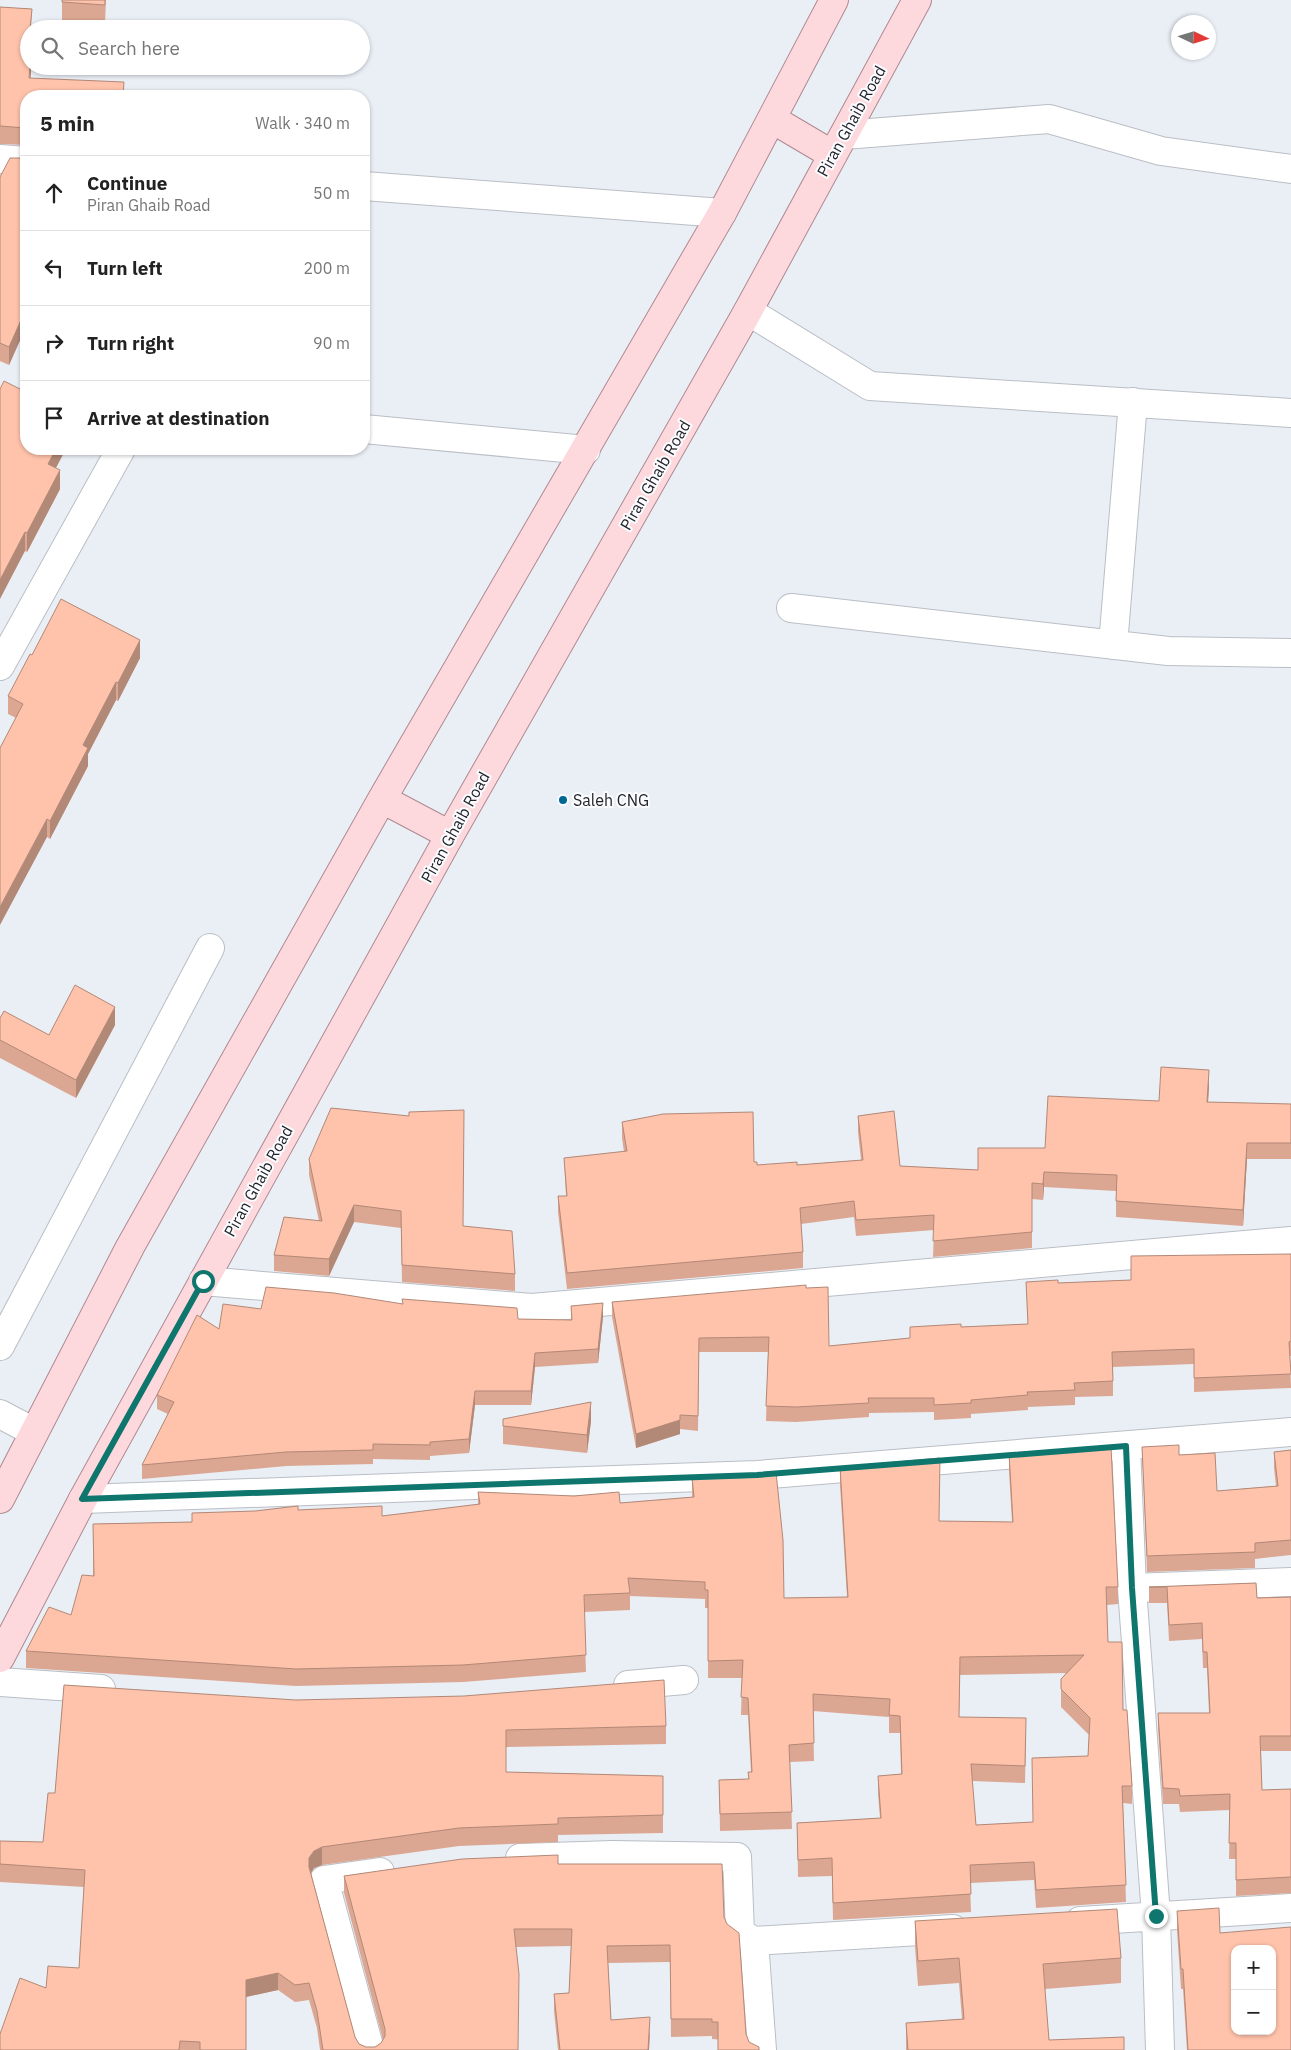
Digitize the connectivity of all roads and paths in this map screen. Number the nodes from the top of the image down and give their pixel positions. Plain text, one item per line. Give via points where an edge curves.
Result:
1 (834, 0) edge
2 (917, 0) edge
3 (772, 119) junction
4 (838, 145) junction
5 (1291, 169) edge
6 (370, 186) edge
7 (722, 213) junction
8 (748, 311) junction
9 (1133, 402) junction
10 (1291, 413) edge
11 (370, 430) edge
12 (586, 450) junction
13 (118, 455) edge
14 (791, 608) dead end
15 (1113, 645) junction
16 (1291, 653) edge
17 (0, 666) edge
18 (382, 799) junction
19 (450, 836) junction
20 (210, 948) dead end
21 (1291, 1241) edge
22 (203, 1281) junction
23 (0, 1346) edge
24 (0, 1414) edge
25 (34, 1432) junction
26 (1291, 1432) edge
27 (1126, 1446) junction
28 (0, 1499) edge
29 (82, 1499) junction
30 (1291, 1582) edge
31 (1132, 1588) junction
32 (4, 1643) edge
33 (684, 1680) dead end
34 (0, 1682) edge
35 (607, 1686) edge
36 (128, 1691) edge
37 (499, 1859) edge
38 (402, 1869) edge
39 (1291, 1908) edge
40 (1156, 1916) junction
41 (1058, 1922) edge
42 (980, 1927) edge
43 (754, 1941) junction
44 (370, 2050) edge
45 (762, 2050) edge
46 (1160, 2050) edge

1 - 3 main road
2 - 4 main road, Piran Ghaib Road
3 - 4 main road
3 - 7 main road
4 - 5 street via 1049,119 1161,151
4 - 8 main road, Piran Ghaib Road
6 - 7 street
7 - 12 main road
8 - 9 street via 870,386
8 - 19 main road, Piran Ghaib Road
9 - 10 street
9 - 15 street
11 - 12 street
12 - 18 main road
13 - 17 street
14 - 15 street
15 - 16 street via 1168,650
18 - 19 main road
18 - 25 main road via 130,1247
19 - 22 main road, Piran Ghaib Road
20 - 23 street
21 - 22 street via 532,1308
22 - 29 main road, Piran Ghaib Road
24 - 25 street
25 - 28 main road
26 - 27 street
27 - 29 street via 757,1475
27 - 31 street
29 - 32 main road, Piran Ghaib Road
30 - 31 street
31 - 40 street
33 - 35 street
34 - 36 street
37 - 43 street via 613,1855 738,1857 740,1933
38 - 44 street via 324,1880
39 - 40 street
40 - 41 street
40 - 46 street
42 - 43 street
43 - 45 street

